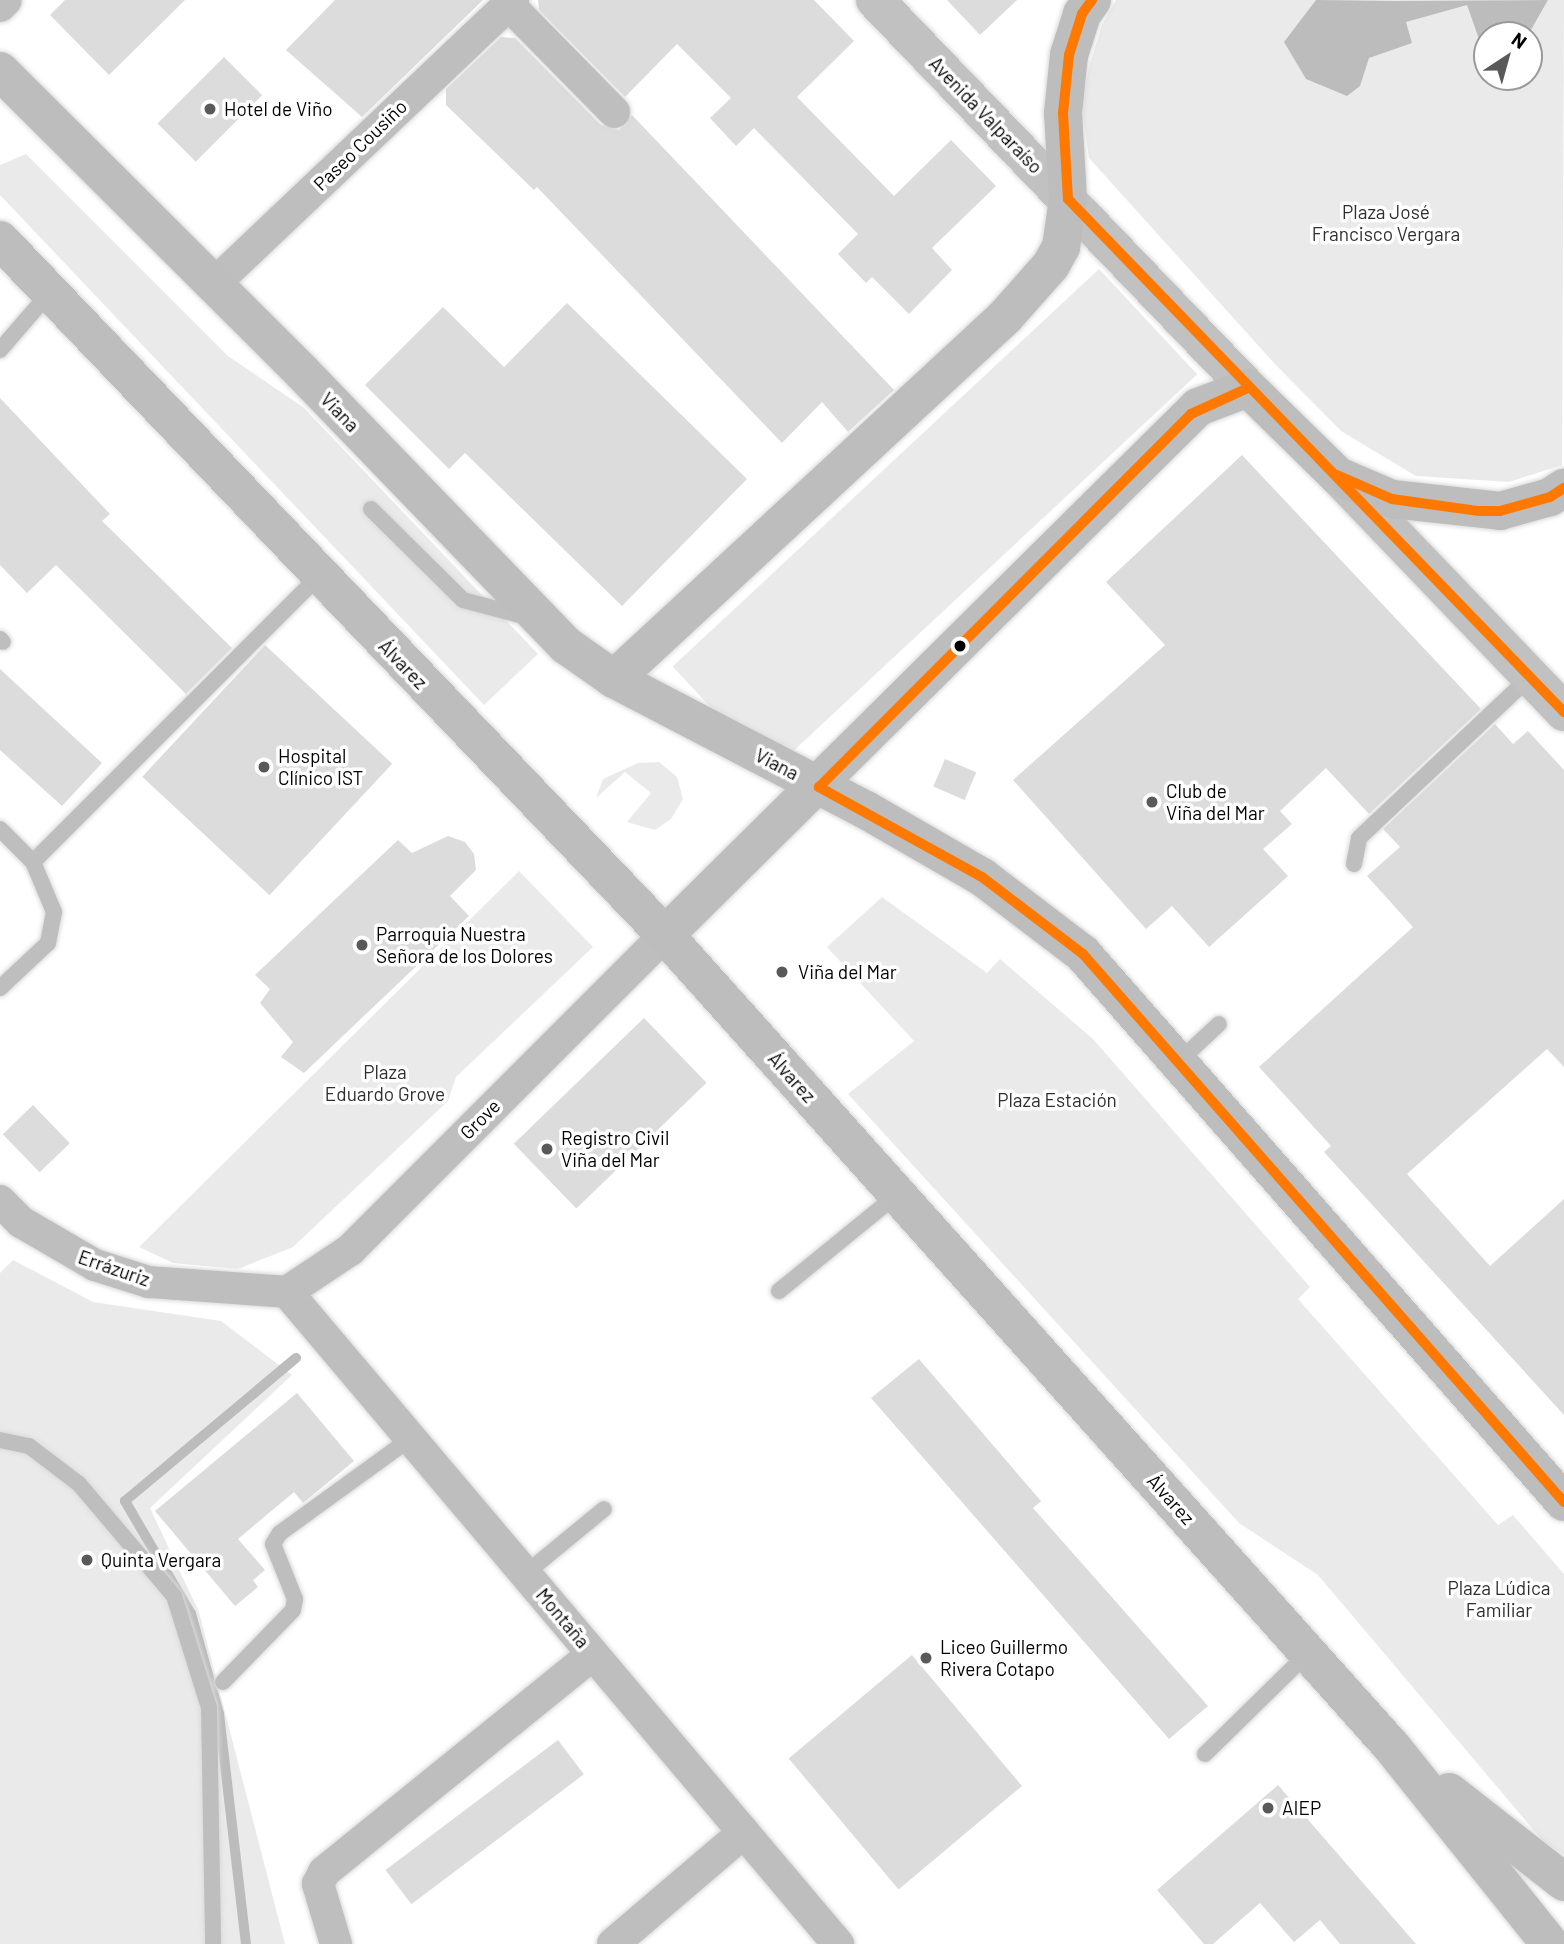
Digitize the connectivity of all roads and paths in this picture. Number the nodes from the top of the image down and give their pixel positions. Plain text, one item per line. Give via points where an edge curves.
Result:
1 (6, 0) edge
2 (875, 0) edge
3 (1092, 0) edge
4 (511, 2) edge
5 (0, 6) edge
6 (6, 83) edge
7 (614, 113) dead end
8 (1068, 199) junction
9 (0, 240) edge
10 (212, 286) junction
11 (50, 292) junction
12 (0, 350) edge
13 (1248, 388) junction
14 (1338, 476) junction
15 (1564, 488) edge
16 (371, 509) dead end
17 (319, 576) junction
18 (543, 622) junction
19 (1530, 677) junction
20 (614, 679) junction
21 (1564, 712) edge
22 (819, 787) junction
23 (0, 829) edge
24 (33, 862) junction
25 (1354, 864) dead end
26 (665, 935) junction
27 (0, 988) edge
28 (1219, 1024) dead end
29 (1177, 1063) junction
30 (898, 1194) junction
31 (0, 1201) edge
32 (779, 1291) dead end
33 (287, 1292) junction
34 (411, 1438) junction
35 (0, 1440) edge
36 (1564, 1502) edge
37 (604, 1509) dead end
38 (525, 1574) junction
39 (1308, 1653) junction
40 (593, 1654) junction
41 (223, 1682) dead end
42 (1392, 1747) junction
43 (1205, 1754) dead end
44 (744, 1832) junction
45 (1564, 1882) edge
46 (213, 1944) edge
47 (336, 1944) edge
48 (613, 1944) edge
49 (838, 1944) edge
50 (1550, 1944) edge

1 - 5 street
2 - 8 main road, Avenida Valparaíso
3 - 8 main road via 1082,14 1069,55 1063,113
4 - 7 street, Paseo Cousiño
4 - 10 street, Paseo Cousiño
6 - 10 main road, Viana
8 - 13 main road, Avenida Valparaíso
8 - 20 main road via 1061,247 1041,279
9 - 11 main road, Álvarez
10 - 18 main road, Viana via 302,372
11 - 12 lane
11 - 17 main road, Álvarez
13 - 14 main road, Avenida Valparaíso
13 - 22 main road via 1198,407
14 - 15 main road via 1392,499 1479,511 1500,511 1550,497
14 - 19 main road, Avenida Valparaíso
16 - 18 lane via 463,600
17 - 24 lane
17 - 26 main road, Álvarez
18 - 20 main road, Viana via 567,646
19 - 21 main road, Avenida Valparaíso
19 - 25 lane via 1359,838
20 - 22 main road, Viana
22 - 26 main road
22 - 29 main road, Viana via 982,877 1083,954
23 - 24 lane
24 - 27 lane via 54,912 48,943
26 - 30 main road, Álvarez
26 - 33 street, Grove via 350,1250
28 - 29 lane
29 - 36 main road, Viana
30 - 32 lane
30 - 39 main road, Álvarez
31 - 33 street, Errázuriz via 20,1223 75,1256 149,1282
33 - 34 street, Montaña
34 - 38 street, Montaña
34 - 41 lane via 280,1533 272,1544 295,1599 293,1610
35 - 46 lane via 29,1447 79,1485 174,1596 209,1708
37 - 38 lane
38 - 40 street, Montaña
39 - 42 main road, Álvarez
39 - 43 lane
40 - 44 street, Montaña
40 - 47 street via 324,1871 318,1884
42 - 45 main road
42 - 50 main road, Álvarez
44 - 48 street
44 - 49 street, Montaña

